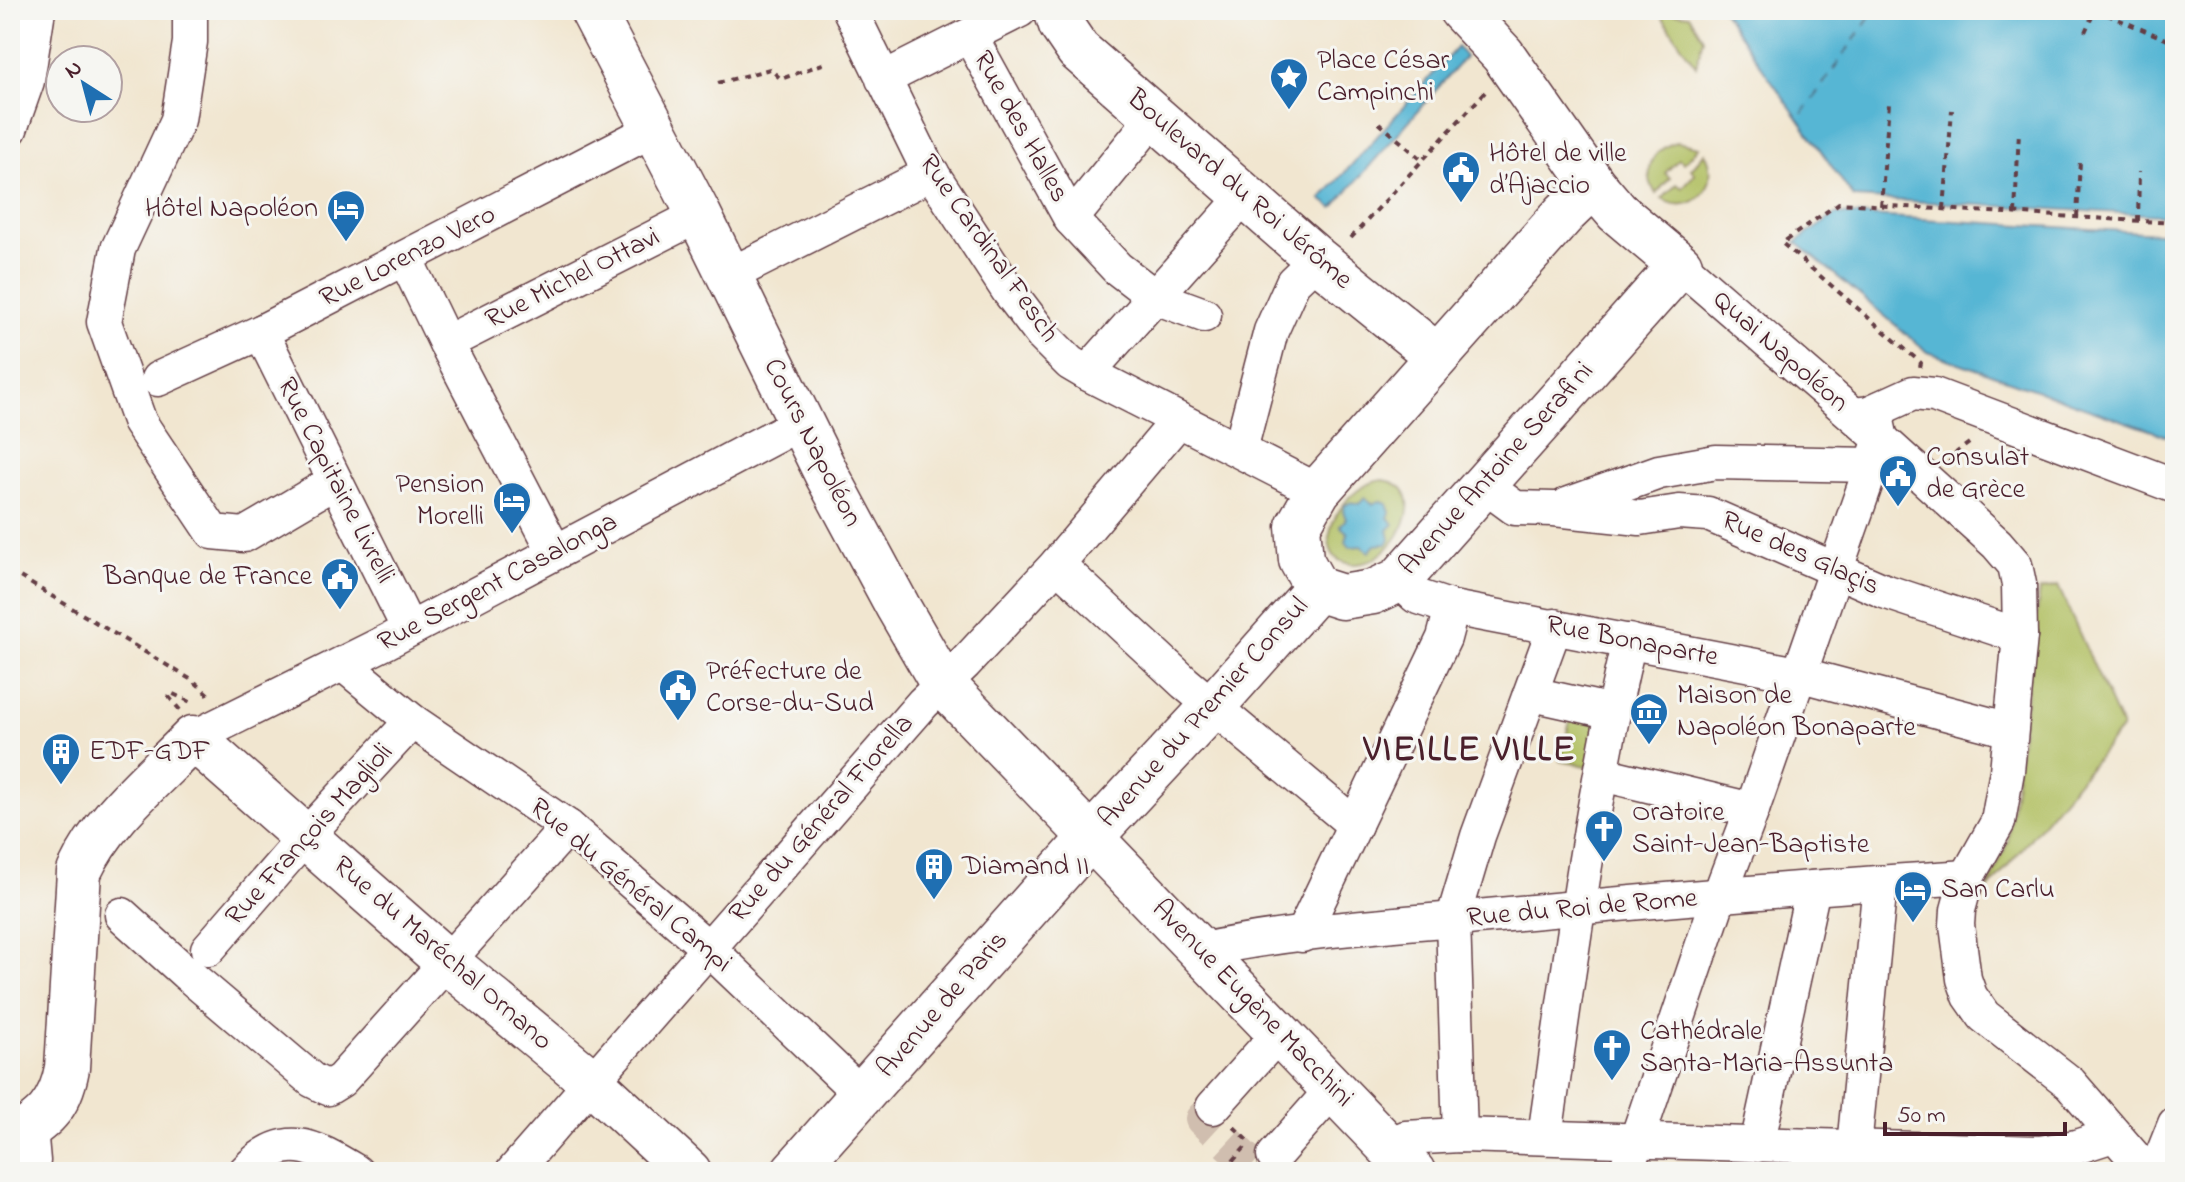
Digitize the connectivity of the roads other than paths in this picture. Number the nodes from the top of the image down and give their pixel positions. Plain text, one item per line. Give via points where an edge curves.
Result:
1 (38, 10) edge
2 (190, 10) edge
3 (592, 10) edge
4 (850, 10) edge
5 (1020, 10) edge
6 (1056, 10) edge
7 (1461, 10) edge
8 (970, 36) junction
9 (883, 79) junction
10 (1154, 117) junction
11 (10, 129) edge
12 (654, 129) junction
13 (932, 173) junction
14 (1594, 185) junction
15 (1245, 196) junction
16 (699, 215) junction
17 (1071, 219) junction
18 (1334, 248) junction
19 (405, 258) junction
20 (1680, 265) junction
21 (728, 276) junction
22 (1155, 297) junction
23 (1204, 315) dead end
24 (261, 332) junction
25 (446, 343) junction
26 (1437, 356) junction
27 (1087, 373) junction
28 (158, 379) dead end
29 (1178, 421) junction
30 (800, 423) junction
31 (1871, 432) junction
32 (1240, 450) junction
33 (334, 482) junction
34 (1485, 486) junction
35 (2175, 486) edge
36 (1318, 491) junction
37 (1554, 509) junction
38 (555, 552) junction
39 (1057, 564) junction
40 (1836, 570) junction
41 (1399, 580) junction
42 (1317, 589) junction
43 (1452, 608) junction
44 (1555, 626) junction
45 (409, 629) junction
46 (2020, 636) junction
47 (1629, 641) junction
48 (343, 664) junction
49 (1798, 674) junction
50 (942, 683) junction
51 (1532, 694) junction
52 (1214, 705) junction
53 (1613, 712) junction
54 (412, 721) junction
55 (2010, 730) junction
56 (193, 738) junction
57 (1602, 774) junction
58 (1752, 810) junction
59 (1355, 825) junction
60 (568, 827) junction
61 (306, 836) junction
62 (1091, 837) junction
63 (1967, 877) junction
64 (1880, 883) junction
65 (1813, 888) junction
66 (1719, 897) junction
67 (1577, 908) junction
68 (122, 915) dead end
69 (1453, 920) junction
70 (1302, 935) junction
71 (708, 948) junction
72 (1198, 951) junction
73 (197, 961) junction
74 (446, 961) junction
75 (1279, 1033) junction
76 (591, 1081) junction
77 (1333, 1089) junction
78 (863, 1096) junction
79 (1213, 1107) road end
80 (2175, 1124) edge
81 (20, 1134) edge
82 (1460, 1135) junction
83 (2113, 1135) junction
84 (1545, 1136) junction
85 (1757, 1145) junction
86 (1854, 1147) junction
87 (1256, 1150) tunnel mouth
88 (1632, 1156) edge
89 (1401, 1159) edge
90 (30, 1172) edge
91 (245, 1172) edge
92 (356, 1172) edge
93 (513, 1172) edge
94 (689, 1172) edge
95 (793, 1172) edge
96 (2148, 1172) edge

1 - 11 street via 27,81
2 - 33 street via 178,120 118,249 104,322 140,423 213,532 244,535
3 - 12 main road, Cours Napoléon
4 - 9 street, Rue Cardinal Fesch
5 - 8 street
6 - 10 main road, Boulevard du Roi Jérôme via 1078,50
7 - 14 main road via 1503,55
8 - 9 street
8 - 17 street, Rue des Halles
9 - 13 street, Rue Cardinal Fesch
10 - 15 main road, Boulevard du Roi Jérôme
10 - 17 street, Rue des Halles
12 - 16 main road, Cours Napoléon
12 - 19 street, Rue Lorenzo Vero
13 - 21 street
13 - 27 street, Rue Cardinal Fesch via 1043,336
14 - 20 main road via 1617,212
14 - 26 main road
15 - 18 main road, Boulevard du Roi Jérôme
15 - 22 street
16 - 21 main road, Cours Napoléon
16 - 25 street, Rue Michel Ottavi
17 - 22 street, Rue des Halles via 1117,268
18 - 26 main road, Boulevard du Roi Jérôme
18 - 32 street via 1293,282 1271,331
19 - 24 street, Rue Lorenzo Vero
19 - 25 street
20 - 31 street, Quai Napoléon
20 - 34 main road, Avenue Antoine Serafini
21 - 30 main road, Cours Napoléon
22 - 23 street, Rue des Halles
22 - 27 street
24 - 28 street, Rue Lorenzo Vero
24 - 33 street, Rue Capitaine Livrelli
25 - 38 street
26 - 36 main road
27 - 29 street, Rue Cardinal Fesch
29 - 32 street, Rue Cardinal Fesch
29 - 39 street, Rue du Général Fiorella
30 - 38 street, Rue Sergent Casalonga
30 - 50 main road, Cours Napoléon
31 - 35 street via 1901,396 1934,395
31 - 37 street via 1659,472
31 - 40 street
31 - 46 street, Quai Napoléon via 2015,565
32 - 36 street, Rue Cardinal Fesch
33 - 45 street, Rue Capitaine Livrelli
34 - 37 street, Rue des Glaçis via 1515,508
34 - 41 main road, Avenue Antoine Serafini
36 - 42 main road via 1298,526 1301,560
37 - 40 street, Rue des Glaçis via 1640,518 1708,514
38 - 45 street, Rue Sergent Casalonga
39 - 50 street, Rue du Général Fiorella
39 - 52 street
40 - 46 street, Rue des Glaçis
40 - 49 street
41 - 42 main road, Avenue Antoine Serafini via 1373,592 1342,597
41 - 43 street, Rue Bonaparte via 1416,596
42 - 52 main road, Avenue du Premier Consul
43 - 44 street, Rue Bonaparte
43 - 59 street via 1444,638
44 - 47 street, Rue Bonaparte
44 - 51 street
45 - 48 street, Rue Sergent Casalonga
46 - 55 street, Quai Napoléon
47 - 49 street, Rue Bonaparte
47 - 53 street
48 - 54 street, Rue du Général Campi
48 - 56 street, Rue Sergent Casalonga
49 - 55 street, Rue Bonaparte
49 - 58 street
50 - 62 main road, Cours Napoléon
50 - 71 street, Rue du Général Fiorella
51 - 53 street
51 - 69 street via 1478,836
52 - 59 street
52 - 62 main road, Avenue du Premier Consul
53 - 57 street
54 - 60 street, Rue du Général Campi
54 - 61 street, Rue François Maglioli
55 - 63 street, Quai Napoléon via 1998,822
56 - 61 main road, Rue du Maréchal Ornano
56 - 81 main road via 116,815 91,845 79,872 63,1089 52,1109
57 - 58 street
57 - 67 street
58 - 66 street
59 - 70 street
60 - 71 street, Rue du Général Campi
60 - 74 street
61 - 73 street, Rue François Maglioli
61 - 74 main road, Rue du Maréchal Ornano
62 - 72 main road, Avenue Eugène Macchini
62 - 78 main road, Avenue de Paris
63 - 64 street, Rue du Roi de Rome
63 - 83 street, Quai Napoléon via 1957,925 1963,971 1976,1006 2070,1083
64 - 65 street, Rue du Roi de Rome
64 - 86 street
65 - 66 street, Rue du Roi de Rome
65 - 85 street
66 - 67 street, Rue du Roi de Rome
66 - 88 street
67 - 69 street, Rue du Roi de Rome
67 - 84 street
68 - 73 street
69 - 70 street, Rue du Roi de Rome
69 - 82 street
70 - 72 street, Rue du Roi de Rome
71 - 76 street, Rue du Général Fiorella
71 - 78 street, Rue du Général Campi
72 - 75 main road, Avenue Eugène Macchini
73 - 74 street via 312,1080 328,1088 341,1080
74 - 76 main road, Rue du Maréchal Ornano
75 - 77 main road, Avenue Eugène Macchini
75 - 79 street
76 - 93 street, Rue du Général Fiorella
76 - 94 main road, Rue du Maréchal Ornano
77 - 87 street
77 - 89 main road, Avenue Eugène Macchini
78 - 95 main road, Avenue de Paris
80 - 96 street via 2161,1159
81 - 90 street via 33,1161
82 - 84 street
82 - 89 street via 1405,1138
83 - 86 street via 2040,1153
83 - 96 street, Quai Napoléon
84 - 88 street
85 - 86 street
85 - 88 street
91 - 92 street via 276,1148 297,1145 318,1149

